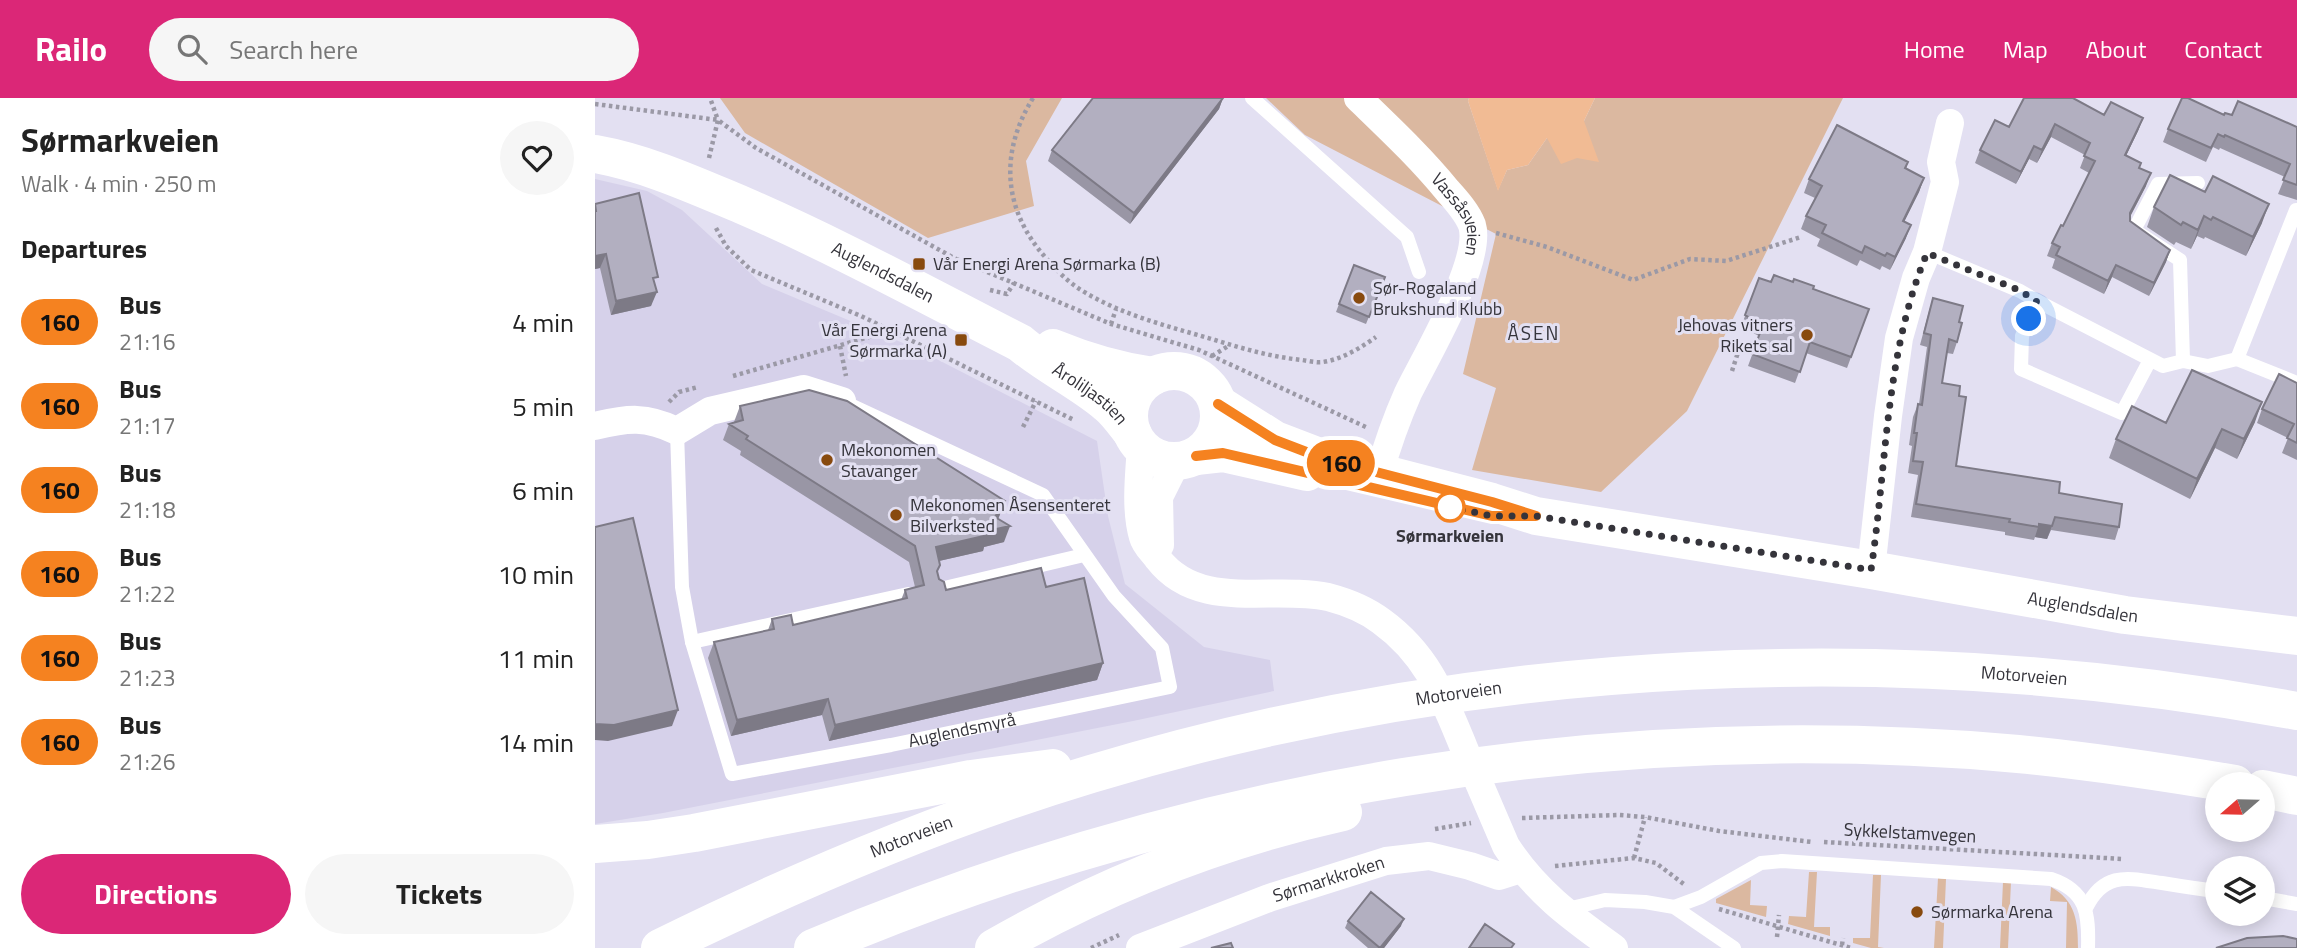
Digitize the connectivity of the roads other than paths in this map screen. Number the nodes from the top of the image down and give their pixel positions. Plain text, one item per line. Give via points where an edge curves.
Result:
1 (1252, 98) edge
2 (1358, 98) edge
3 (1950, 123) dead end
4 (595, 154) edge
5 (2198, 183) dead end
6 (2296, 210) edge
7 (1927, 253) junction
8 (1419, 272) dead end
9 (2037, 302) junction
10 (1036, 350) junction
11 (2237, 359) junction
12 (2150, 360) junction
13 (2183, 361) junction
14 (1153, 376) junction
15 (2297, 383) edge
16 (845, 394) joint
17 (1218, 404) junction
18 (595, 426) edge
19 (677, 431) junction
20 (1137, 441) junction
21 (1186, 459) junction
22 (1379, 474) junction
23 (1536, 516) junction
24 (1084, 555) junction
25 (1158, 559) junction
26 (1871, 570) junction
27 (940, 589) edge
28 (908, 594) edge
29 (2297, 636) edge
30 (692, 642) junction
31 (2297, 711) edge
32 (1163, 754) junction
33 (1585, 755) junction
34 (2205, 780) edge
35 (2275, 791) edge
36 (2297, 796) edge
37 (595, 844) edge
38 (1513, 857) junction
39 (2205, 889) edge
40 (2275, 900) edge
41 (2297, 904) edge
42 (1674, 907) junction
43 (2086, 908) junction
44 (1561, 910) junction
45 (660, 948) edge
46 (813, 948) edge
47 (994, 948) edge
48 (1140, 948) edge
49 (1614, 948) edge
50 (1734, 948) edge
51 (2088, 948) edge

1 - 8 lane via 1407,237
2 - 22 street, Vassåsveien via 1427,166 1472,226 1465,277 1391,434
3 - 7 street via 1941,162 1945,182
4 - 10 main road, Auglendsdalen via 699,175 727,213 819,239
5 - 13 lane via 2158,184 2134,230 2180,260
6 - 11 lane
7 - 9 lane via 2021,291
7 - 26 street via 1899,338
9 - 12 lane
9 - 12 lane via 2022,336 2021,369 2122,412
10 - 14 main road, Åroliljastien
10 - 20 main road, Åroliljastien via 1110,406
11 - 13 lane via 2208,366
11 - 15 lane
12 - 13 lane via 2163,366
14 - 17 main road via 1169,371 1200,378
14 - 20 main road via 1140,386 1132,401 1129,418
16 - 19 street, Auglendsmyrå via 804,389 709,411
16 - 24 lane, Auglendsmyrå via 1043,495
17 - 21 main road via 1216,434 1208,447
17 - 22 main road via 1275,440
18 - 19 street via 640,419
19 - 30 lane, Auglendsmyrå via 682,587
20 - 21 main road via 1164,460
20 - 25 street via 1143,539
21 - 23 main road via 1223,453 1482,514
21 - 25 street via 1159,497
22 - 23 main road
23 - 26 main road, Auglendsdalen
24 - 27 lane
24 - 30 lane, Auglendsmyrå via 1162,648 1170,687 732,774
25 - 38 street via 1179,580 1201,589 1326,597 1358,607 1395,632 1436,682
26 - 29 main road, Auglendsdalen via 2125,615
28 - 30 lane
31 - 32 main road, Motorveien via 2156,688 2021,674 1731,668 1504,687 1333,714
32 - 37 main road via 971,779 694,833
32 - 45 main road, Motorveien via 1032,793 902,840 785,888
33 - 34 main road via 1737,746 1931,749 2071,760
33 - 46 main road via 1391,778 1217,813 1051,859
33 - 47 main road via 1496,784 1298,822 1242,840 1097,895
35 - 36 main road
38 - 44 street
38 - 48 street, Sørmarkkroken via 1499,876 1429,856 1386,861 1281,894
39 - 43 lane via 2125,877 2100,887
40 - 41 lane
42 - 43 lane via 1761,863 1782,861 2051,878 2068,887
42 - 44 lane via 1605,900
42 - 50 lane
43 - 51 lane
44 - 49 street

